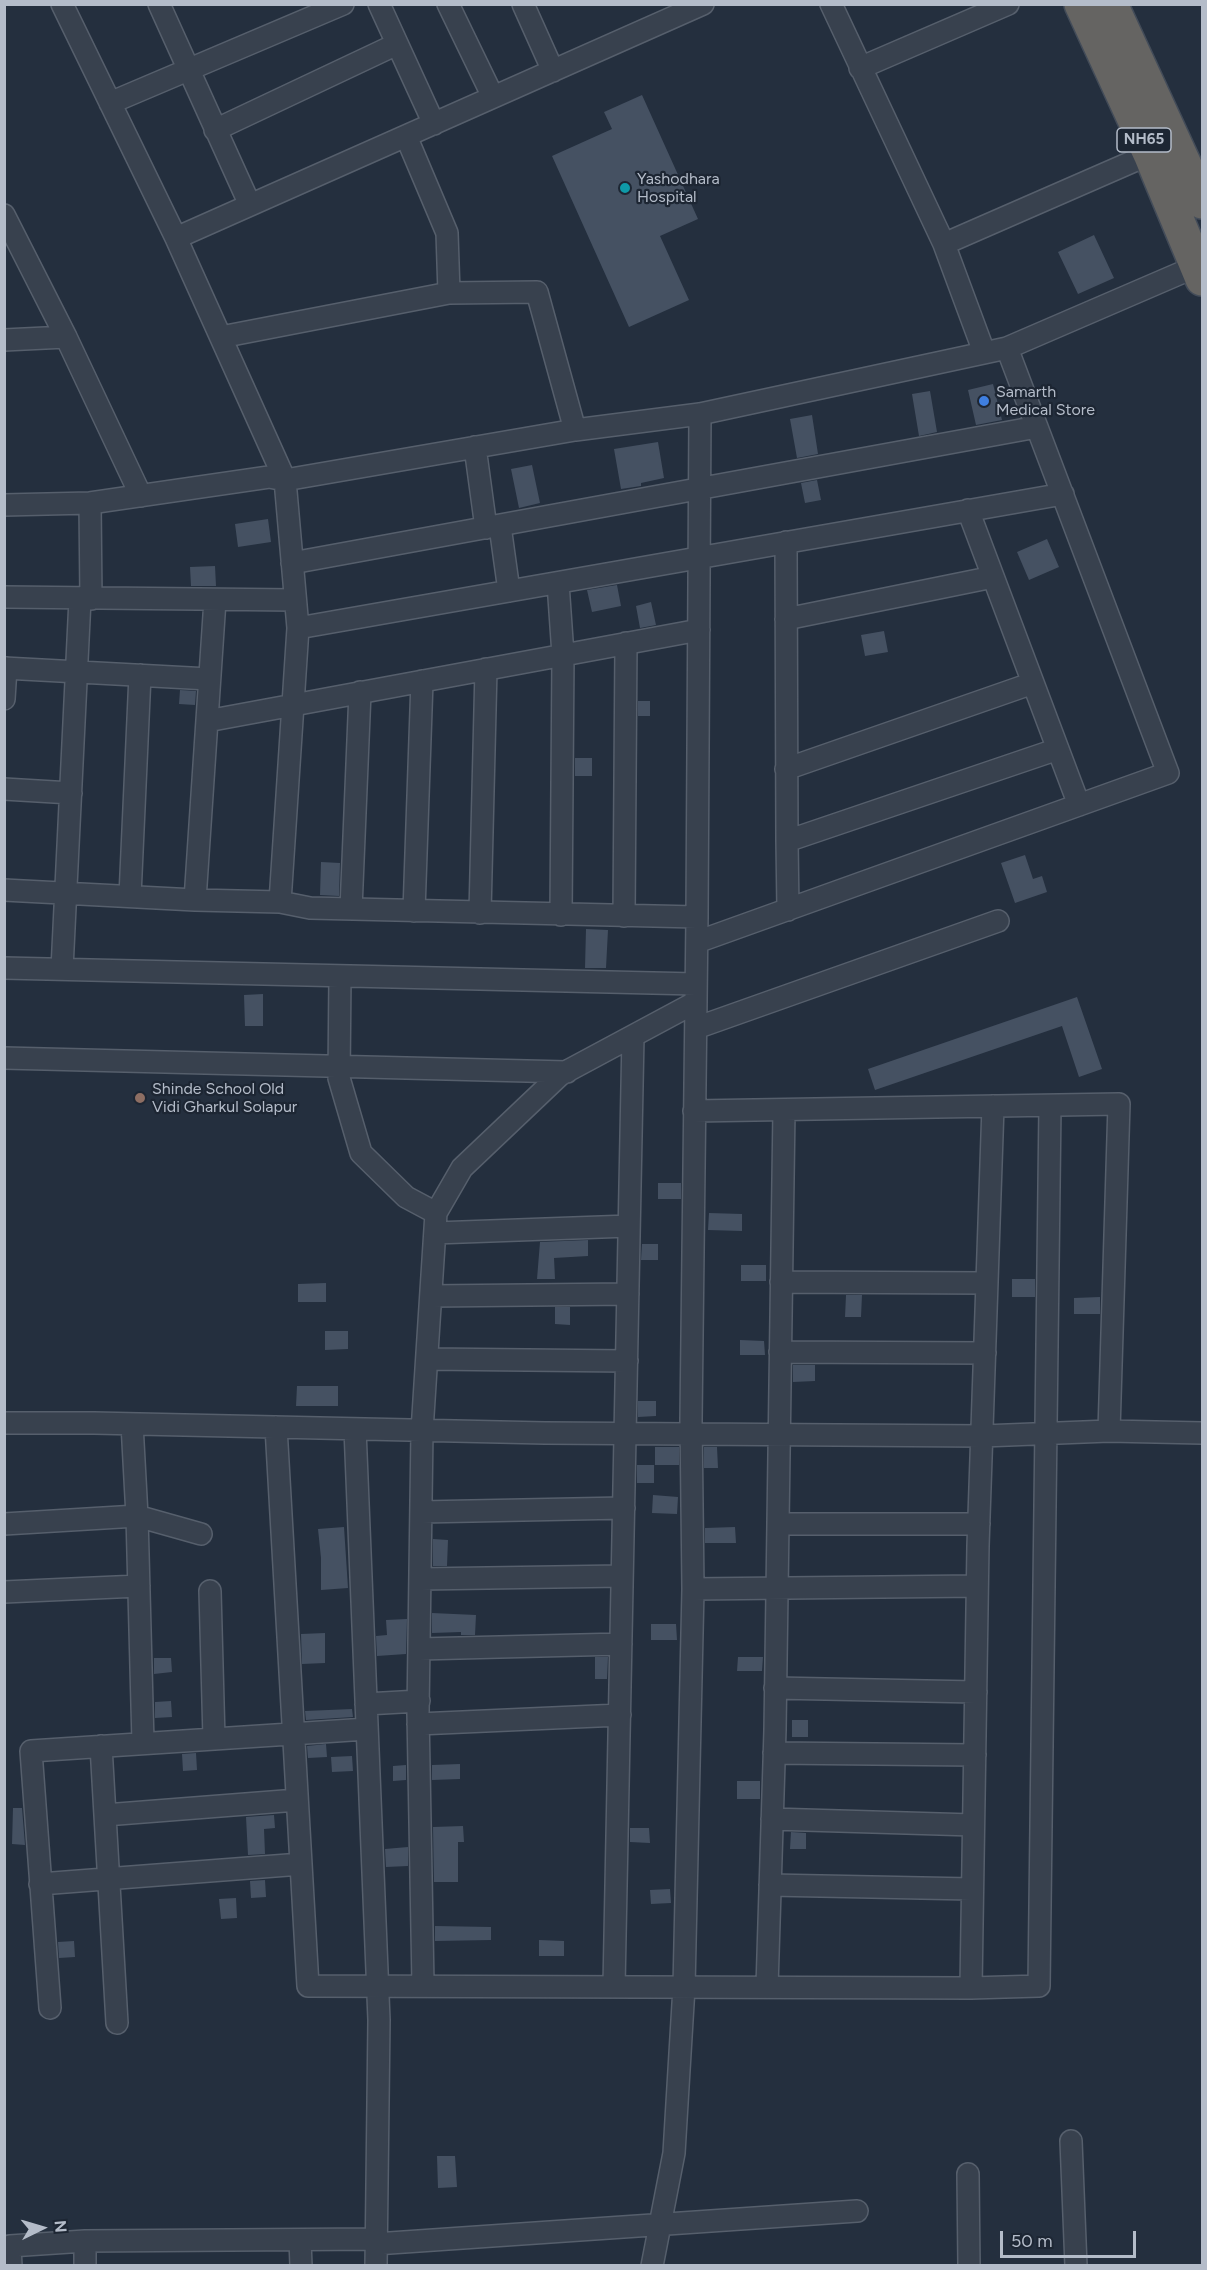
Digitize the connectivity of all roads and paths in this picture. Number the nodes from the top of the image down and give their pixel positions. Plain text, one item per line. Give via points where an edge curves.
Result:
1 (62, 4) edge
2 (159, 4) edge
3 (343, 4) edge
4 (379, 4) edge
5 (448, 4) edge
6 (523, 4) edge
7 (703, 4) edge
8 (831, 4) edge
9 (1008, 4) edge
10 (1081, 4) edge
11 (1111, 4) edge
12 (397, 44) junction
13 (860, 68) junction
14 (553, 70) junction
15 (189, 71) junction
16 (493, 97) junction
17 (110, 103) junction
18 (434, 124) junction
19 (215, 130) junction
20 (406, 136) junction
21 (1150, 154) junction
22 (1203, 202) edge
23 (250, 205) junction
24 (4, 215) edge
25 (176, 238) junction
26 (944, 244) junction
27 (1200, 273) edge
28 (449, 293) junction
29 (66, 337) junction
30 (221, 337) junction
31 (4, 340) edge
32 (1007, 348) junction
33 (984, 352) junction
34 (700, 414) junction
35 (1037, 428) junction
36 (575, 430) junction
37 (475, 447) junction
38 (285, 480) junction
39 (700, 489) junction
40 (1063, 494) junction
41 (141, 496) junction
42 (90, 503) junction
43 (4, 505) edge
44 (968, 510) junction
45 (493, 527) junction
46 (786, 542) junction
47 (699, 558) junction
48 (292, 563) junction
49 (993, 577) junction
50 (558, 582) junction
51 (509, 591) junction
52 (4, 597) edge
53 (85, 599) junction
54 (215, 600) junction
55 (295, 600) junction
56 (786, 619) junction
57 (298, 628) junction
58 (699, 630) junction
59 (626, 643) junction
60 (563, 655) junction
61 (5, 668) edge
62 (486, 669) junction
63 (76, 672) junction
64 (140, 675) junction
65 (209, 679) junction
66 (422, 681) junction
67 (1033, 683) junction
68 (360, 692) junction
69 (4, 699) edge
70 (292, 705) junction
71 (207, 721) junction
72 (1058, 749) junction
73 (786, 769) junction
74 (4, 789) edge
75 (70, 793) junction
76 (1079, 805) junction
77 (787, 841) junction
78 (4, 890) edge
79 (66, 893) junction
80 (130, 896) junction
81 (195, 900) junction
82 (280, 902) junction
83 (351, 909) junction
84 (788, 909) junction
85 (414, 911) junction
86 (480, 913) junction
87 (561, 915) junction
88 (624, 916) junction
89 (697, 918) junction
90 (998, 921) dead end
91 (697, 942) junction
92 (4, 968) edge
93 (62, 969) junction
94 (340, 976) junction
95 (696, 993) junction
96 (696, 1028) junction
97 (633, 1036) junction
98 (4, 1058) edge
99 (339, 1066) junction
100 (567, 1071) junction
101 (993, 1106) junction
102 (1050, 1106) junction
103 (784, 1110) junction
104 (694, 1111) junction
105 (436, 1223) junction
106 (630, 1226) junction
107 (781, 1282) junction
108 (987, 1282) junction
109 (628, 1294) junction
110 (431, 1296) junction
111 (780, 1352) junction
112 (984, 1353) junction
113 (426, 1359) junction
114 (627, 1361) junction
115 (4, 1423) edge
116 (132, 1424) junction
117 (276, 1427) junction
118 (355, 1429) junction
119 (422, 1431) junction
120 (1109, 1431) junction
121 (1046, 1432) junction
122 (1203, 1433) edge
123 (625, 1434) junction
124 (691, 1434) junction
125 (779, 1434) junction
126 (982, 1436) junction
127 (624, 1508) junction
128 (421, 1512) junction
129 (137, 1516) junction
130 (4, 1524) edge
131 (778, 1524) junction
132 (979, 1524) junction
133 (201, 1534) dead end
134 (622, 1576) junction
135 (420, 1580) junction
136 (139, 1586) junction
137 (977, 1586) junction
138 (777, 1588) junction
139 (693, 1589) junction
140 (210, 1591) dead end
141 (4, 1592) edge
142 (621, 1644) junction
143 (419, 1649) junction
144 (775, 1688) junction
145 (976, 1692) junction
146 (418, 1701) junction
147 (366, 1704) junction
148 (620, 1715) junction
149 (418, 1724) junction
150 (367, 1729) junction
151 (293, 1734) junction
152 (214, 1739) junction
153 (143, 1743) junction
154 (101, 1746) junction
155 (774, 1753) junction
156 (975, 1755) junction
157 (297, 1800) junction
158 (105, 1815) junction
159 (772, 1819) junction
160 (973, 1825) junction
161 (301, 1864) junction
162 (108, 1878) junction
163 (40, 1884) junction
164 (770, 1885) junction
165 (972, 1889) junction
166 (423, 1985) junction
167 (377, 1986) junction
168 (614, 1986) junction
169 (684, 1987) junction
170 (767, 1987) junction
171 (970, 1988) junction
172 (50, 2008) dead end
173 (117, 2023) dead end
174 (1071, 2141) dead end
175 (968, 2174) dead end
176 (857, 2211) dead end
177 (660, 2225) junction
178 (300, 2240) junction
179 (85, 2241) junction
180 (375, 2242) junction
181 (10, 2265) edge
182 (86, 2265) edge
183 (301, 2265) edge
184 (376, 2265) edge
185 (652, 2265) edge
186 (969, 2265) edge
187 (1076, 2265) edge

1 - 17 street
2 - 15 street
3 - 15 street
4 - 12 street
5 - 16 street
6 - 14 street
7 - 14 street
8 - 13 street
9 - 13 street
10 - 21 highway, NH65
11 - 22 highway, NH65
12 - 18 street
12 - 19 street
13 - 26 street
14 - 16 street
15 - 17 street
15 - 19 street
16 - 18 street
17 - 25 street
18 - 20 street
19 - 23 street
20 - 23 street
20 - 28 street via 447,233
21 - 26 street
21 - 27 highway, NH65
23 - 25 street
24 - 29 street
25 - 30 street
26 - 33 street
27 - 32 street
28 - 30 street
28 - 36 street via 537,292
29 - 31 street
29 - 41 street
30 - 38 street
32 - 33 street
32 - 35 street
33 - 34 street
34 - 36 street
34 - 39 street
35 - 39 street
35 - 40 street
36 - 37 street
37 - 38 street
37 - 45 street
38 - 41 street via 269,477
38 - 48 street
39 - 45 street
39 - 47 street
40 - 44 street
40 - 76 street via 1168,773
41 - 42 street
42 - 43 street
42 - 53 street
44 - 46 street
44 - 49 street
45 - 48 street
45 - 51 street
46 - 47 street
46 - 56 street
47 - 50 street
47 - 58 street
48 - 55 street
49 - 56 street
49 - 67 street
50 - 51 street
50 - 60 street
51 - 57 street
52 - 53 street
53 - 54 street
53 - 63 street
54 - 55 street
54 - 65 street
55 - 57 street
56 - 73 street
57 - 70 street
58 - 59 street
58 - 89 street
59 - 60 street
59 - 88 street
60 - 62 street
60 - 87 street
61 - 63 street
61 - 69 street
62 - 66 street
62 - 86 street
63 - 64 street
63 - 75 street
64 - 65 street
64 - 80 street
65 - 71 street
66 - 68 street
66 - 85 street
67 - 72 street
67 - 73 street
68 - 70 street
68 - 83 street
70 - 71 street
70 - 82 street
71 - 81 street
72 - 76 street
72 - 77 street
73 - 77 street
74 - 75 street
75 - 79 street
76 - 84 street
77 - 84 street
78 - 79 street
79 - 80 street
79 - 93 street
80 - 81 street
81 - 82 street
82 - 83 street via 310,908
83 - 85 street
84 - 91 street
85 - 86 street
86 - 87 street
87 - 88 street
88 - 89 street
89 - 91 street
90 - 96 street
91 - 95 street
92 - 93 street
93 - 94 street
94 - 95 street
94 - 99 street
95 - 96 street
95 - 97 street
96 - 104 street
97 - 100 street
97 - 106 street
98 - 99 street
99 - 100 street
99 - 105 street via 361,1153
100 - 105 street via 462,1168
101 - 102 street
101 - 103 street
101 - 108 street
102 - 120 street via 1119,1104
102 - 121 street
103 - 104 street
103 - 107 street
104 - 124 street
105 - 106 street
105 - 110 street
106 - 109 street
107 - 108 street
107 - 111 street
108 - 112 street
109 - 110 street
109 - 114 street
110 - 113 street
111 - 112 street
111 - 125 street
112 - 126 street
113 - 114 street
113 - 119 street
114 - 123 street
115 - 116 street
116 - 117 street
116 - 129 street
117 - 118 street
117 - 151 street
118 - 119 street
118 - 147 street
119 - 123 street
119 - 128 street
120 - 121 street
120 - 122 street
121 - 126 street
121 - 171 street via 1039,1986
123 - 124 street
123 - 127 street
124 - 125 street
124 - 139 street
125 - 126 street
125 - 131 street
126 - 132 street
127 - 128 street
127 - 134 street
128 - 135 street
129 - 130 street
129 - 133 street
129 - 136 street
131 - 132 street
131 - 138 street
132 - 137 street
134 - 135 street
134 - 142 street
135 - 143 street
136 - 141 street
136 - 153 street
137 - 138 street
137 - 145 street
138 - 139 street
138 - 144 street
139 - 169 street
140 - 152 street
142 - 143 street
142 - 148 street
143 - 146 street
144 - 145 street
144 - 155 street
145 - 156 street
146 - 147 street
146 - 149 street
147 - 150 street
148 - 149 street
148 - 168 street
149 - 166 street
150 - 151 street
150 - 167 street
151 - 152 street
151 - 157 street
152 - 153 street
153 - 154 street
154 - 158 street
154 - 163 street via 31,1751
155 - 156 street
155 - 159 street
156 - 160 street
157 - 158 street
157 - 161 street
158 - 162 street
159 - 160 street
159 - 164 street
160 - 165 street
161 - 162 street
161 - 167 street via 308,1986
162 - 163 street
162 - 173 street
163 - 172 street
164 - 165 street
164 - 170 street
165 - 171 street
166 - 167 street
166 - 168 street
167 - 180 street
168 - 169 street
169 - 170 street
169 - 177 street via 674,2152
170 - 171 street
174 - 187 street
175 - 186 street
176 - 177 street
177 - 180 street
177 - 185 street
178 - 179 street
178 - 180 street
178 - 183 street
179 - 181 street via 10,2246
179 - 182 street
180 - 184 street

